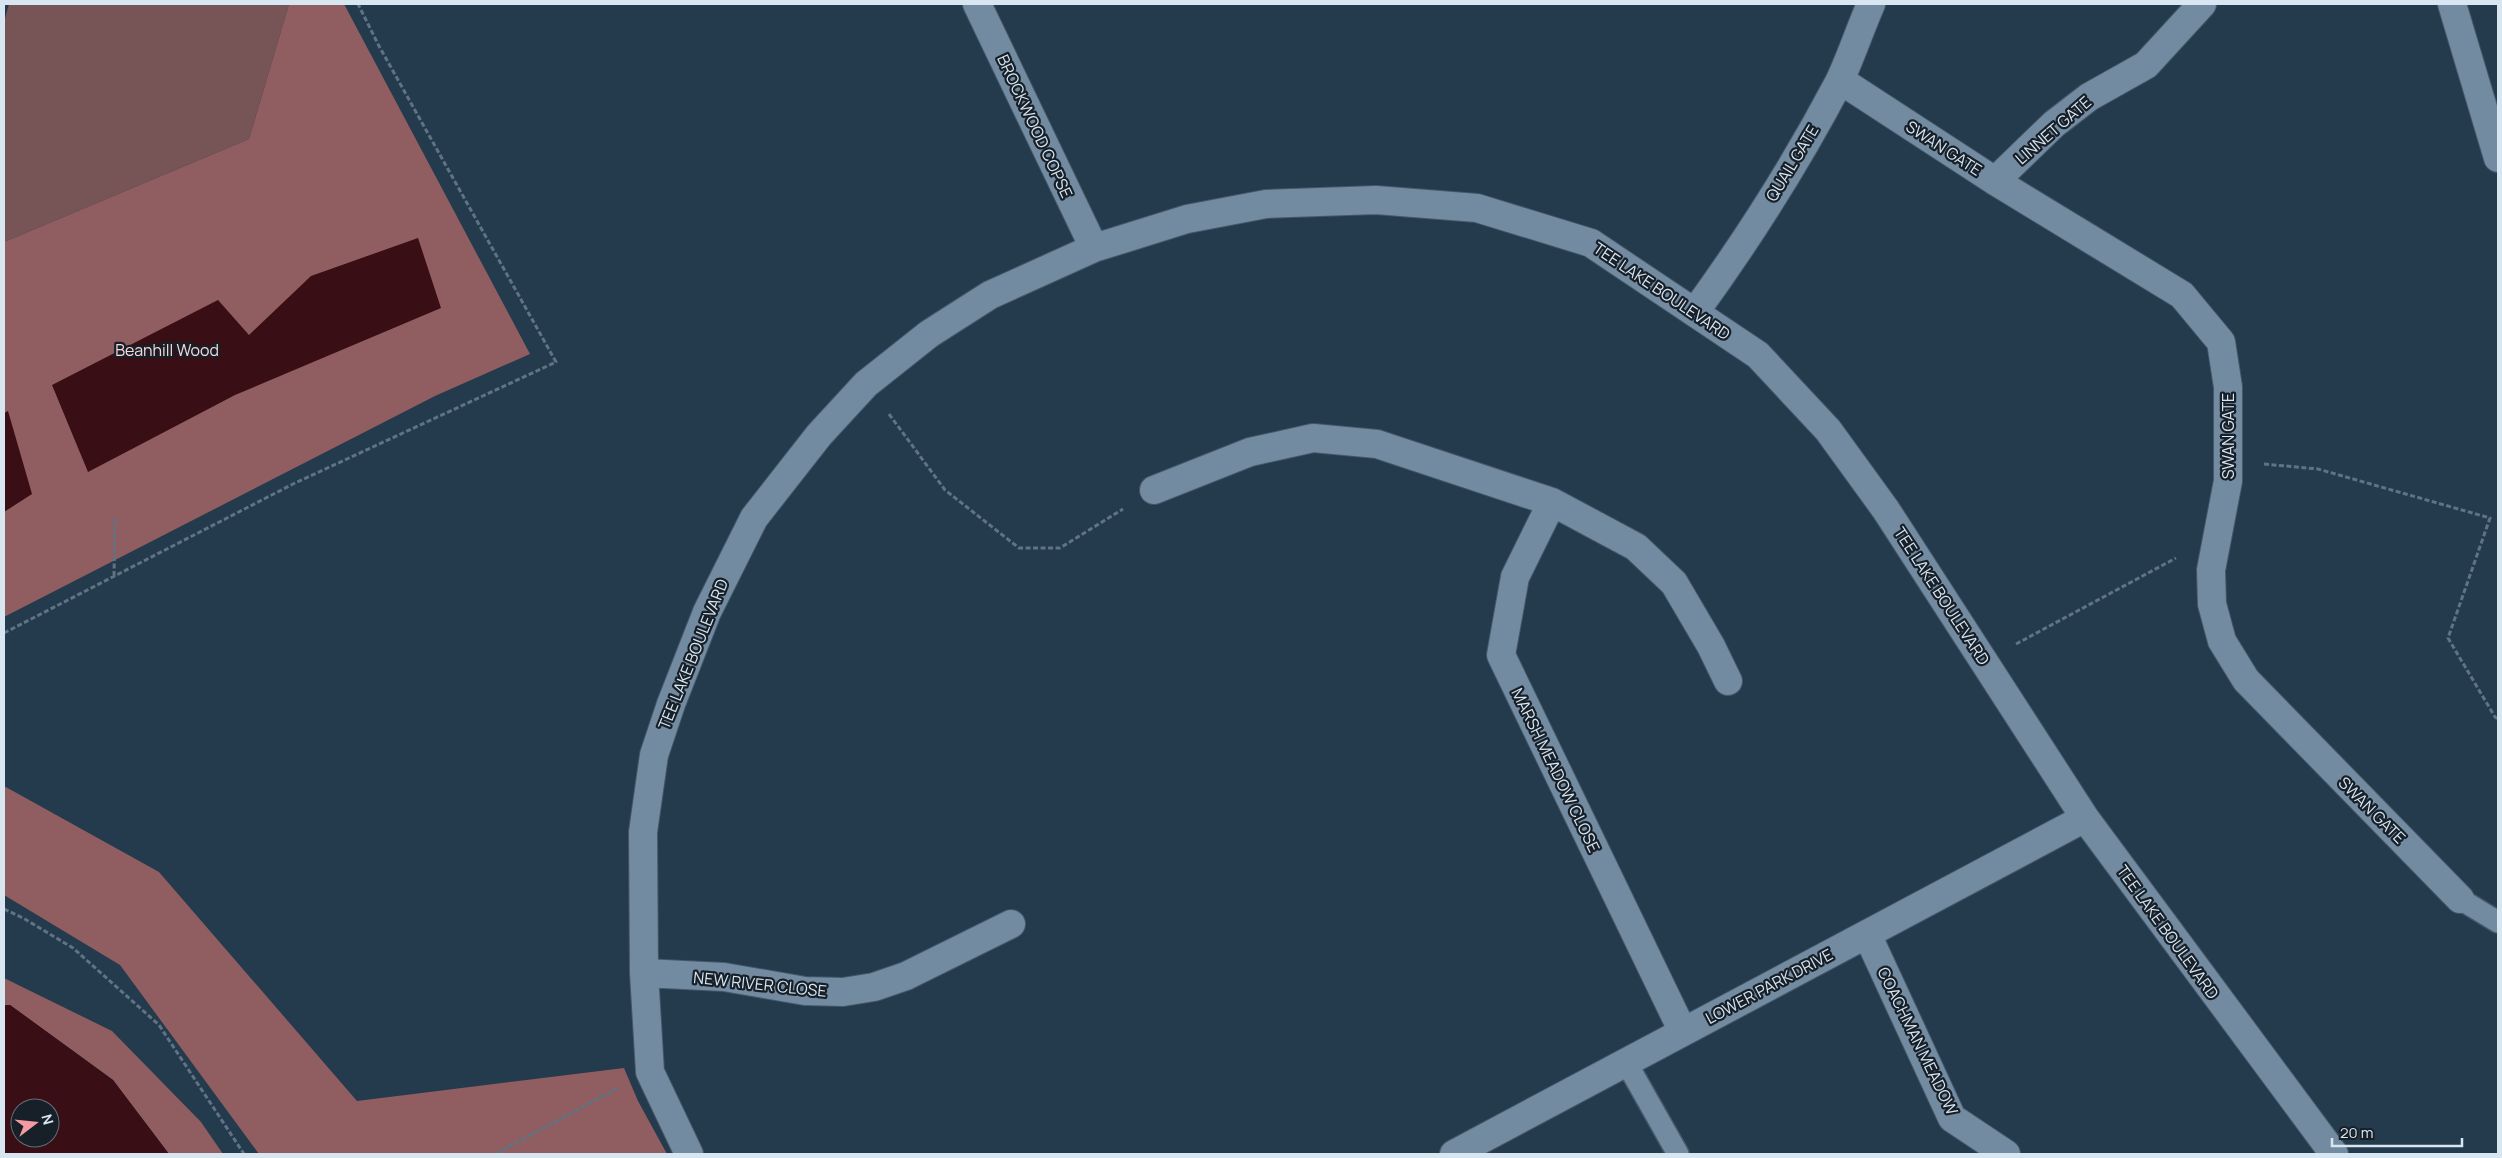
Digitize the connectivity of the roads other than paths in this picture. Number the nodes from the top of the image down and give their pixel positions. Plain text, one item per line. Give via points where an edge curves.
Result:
1 (977, 4) edge
2 (1871, 4) edge
3 (2202, 4) edge
4 (2452, 4) edge
5 (1840, 80) junction
6 (2498, 158) edge
7 (1995, 182) junction
8 (1094, 248) junction
9 (1695, 312) junction
10 (1154, 490) road end
11 (1552, 502) junction
12 (1728, 681) dead end
13 (2085, 818) junction
14 (2460, 899) joint
15 (2498, 922) edge
16 (1011, 924) dead end
17 (1866, 934) junction
18 (644, 973) junction
19 (1683, 1032) junction
20 (1626, 1062) junction
21 (689, 1154) edge
22 (1454, 1154) edge
23 (1678, 1154) edge
24 (2006, 1154) edge
25 (2334, 1154) edge

1 - 8 street, BROCKWOOD COPSE
2 - 5 street, QUAIL GATE
3 - 7 street, LINNET GATE via 2146,65 2089,96 2054,124
4 - 6 street
5 - 7 street, SWAN GATE
5 - 9 street, QUAIL GATE via 1746,238
7 - 14 street, SWAN GATE via 2182,295 2221,342 2228,387 2229,461 2211,570 2212,604 2222,641 2246,680
8 - 9 street, TEE LAKE BOULEVARD via 1187,220 1266,204 1376,200 1477,208 1591,243
8 - 18 street, TEE LAKE BOULEVARD via 990,295 929,334 866,384 819,435 754,518 707,612 654,755 643,832
9 - 13 street, TEE LAKE BOULEVARD via 1758,355 1828,430 1886,510
10 - 11 street via 1250,452 1313,438 1377,444
11 - 12 street via 1636,547 1674,583
11 - 19 street, MARSH MEADOW CLOSE via 1515,577 1501,655
13 - 17 street, LOWER PARK DRIVE
13 - 25 street, TEE LAKE BOULEVARD
14 - 15 lane
16 - 18 street, NEW RIVER CLOSE via 906,976 874,988 843,992 805,991 724,977
17 - 19 street, LOWER PARK DRIVE
17 - 24 street, COACHMAN MEADOW via 1952,1118
18 - 21 street, TEE LAKE BOULEVARD via 650,1072
19 - 20 street, LOWER PARK DRIVE
20 - 22 street, LOWER PARK DRIVE
20 - 23 lane

